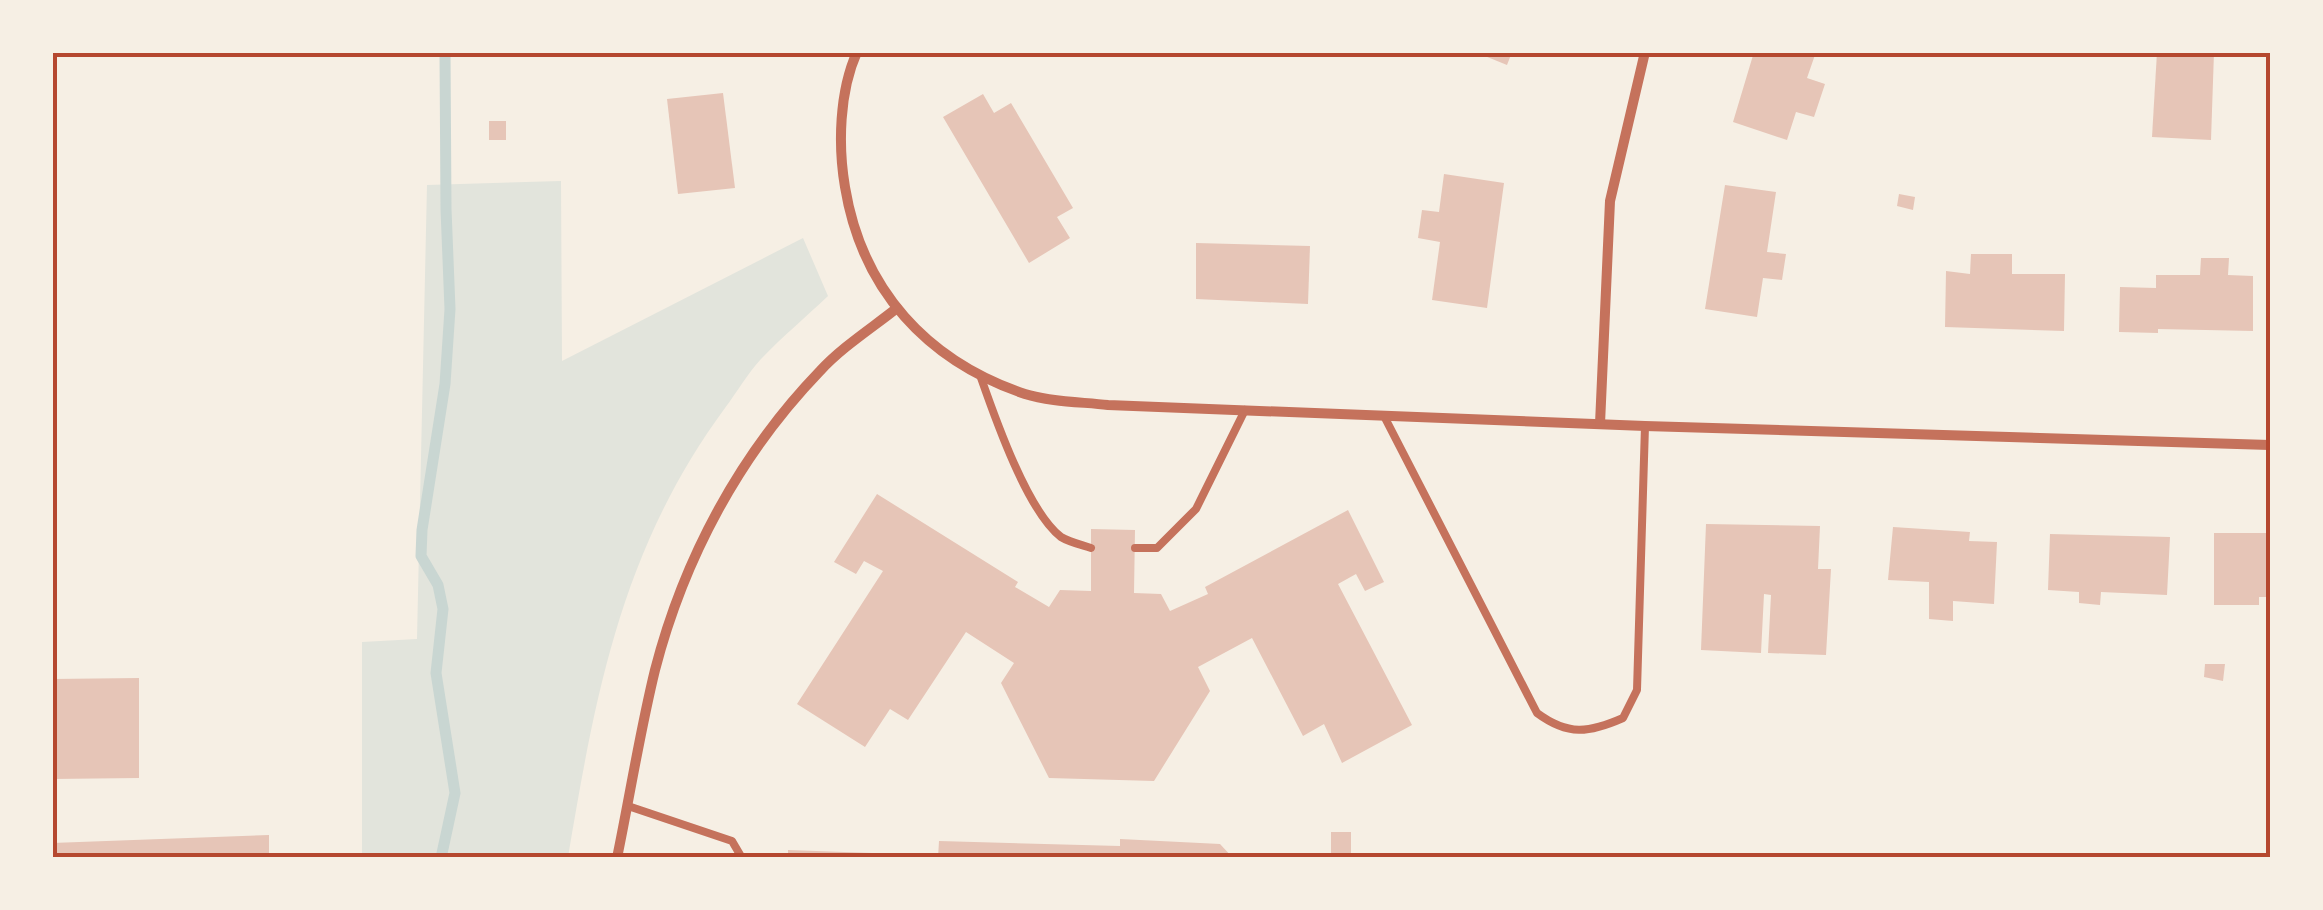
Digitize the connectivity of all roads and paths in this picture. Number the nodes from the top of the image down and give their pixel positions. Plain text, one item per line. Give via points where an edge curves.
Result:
1 (857, 52) edge
2 (1645, 52) edge
3 (897, 308) junction
4 (980, 375) junction
5 (1245, 410) junction
6 (1384, 416) junction
7 (1600, 424) junction
8 (1645, 426) junction
9 (2270, 445) edge
10 (1091, 548) dead end
11 (1134, 548) dead end
12 (628, 806) junction
13 (617, 858) edge
14 (742, 858) edge
15 (1573, 858) edge
16 (1637, 858) edge

1 - 3 street via 840,158 856,236
2 - 7 street via 1610,200
3 - 4 street via 919,334
3 - 12 street via 823,367 776,419 713,519 676,600
4 - 5 street via 1029,395
4 - 10 lane via 1005,448 1042,512 1062,537
5 - 6 street
5 - 11 lane via 1196,509 1157,548
6 - 7 street
6 - 8 lane via 1537,713 1576,730 1623,718 1637,690
7 - 8 street
8 - 9 street
12 - 13 street
12 - 14 lane via 732,841
15 - 16 path

